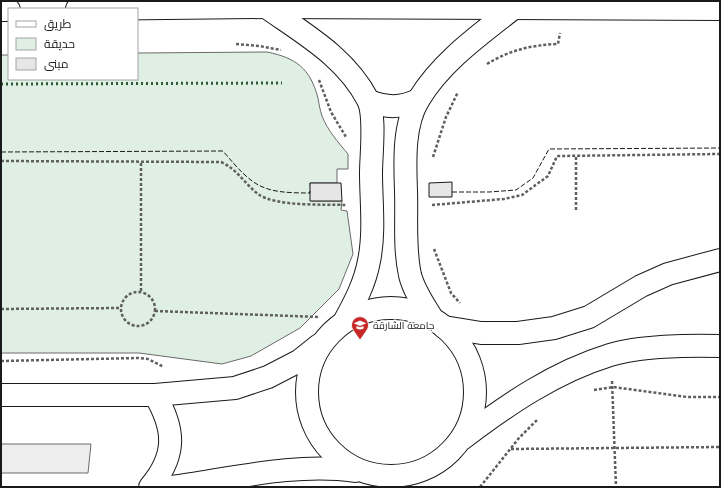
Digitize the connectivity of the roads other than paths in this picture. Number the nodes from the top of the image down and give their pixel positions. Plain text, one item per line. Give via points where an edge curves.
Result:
1 (266, 7) junction
2 (515, 7) junction
3 (138, 8) edge
4 (720, 9) edge
5 (418, 100) junction
6 (369, 101) junction
7 (406, 224) junction
8 (372, 226) junction
9 (720, 260) edge
10 (344, 322) junction
11 (438, 322) junction
12 (322, 343) junction
13 (720, 346) edge
14 (1, 395) edge
15 (155, 395) junction
16 (462, 440) junction
17 (365, 473) junction
18 (150, 487) edge
19 (172, 487) edge

1 - 2 street
1 - 3 street
1 - 6 street via 329,51 351,75
2 - 4 street
2 - 5 street via 460,51
5 - 6 street via 394,107 381,106
5 - 7 street via 407,138
6 - 8 street
7 - 8 street
7 - 11 street via 410,277 420,298
8 - 10 street via 370,259 364,281
9 - 11 street via 668,274 641,286 589,317 554,328 518,333 488,333
10 - 11 street via 360,313 396,308 415,311
10 - 12 street
11 - 16 street via 457,339 467,354 473,371 476,389 474,407 470,424
12 - 15 street via 299,361 268,377 234,388
12 - 17 street via 312,360 308,379 307,399 311,418 319,436 331,452
13 - 16 street via 678,346 612,354 571,370 532,390 496,413
14 - 15 street
15 - 18 street via 165,413 170,434 169,455 161,475
16 - 17 street via 435,464 408,476 386,477
17 - 19 street via 310,468

